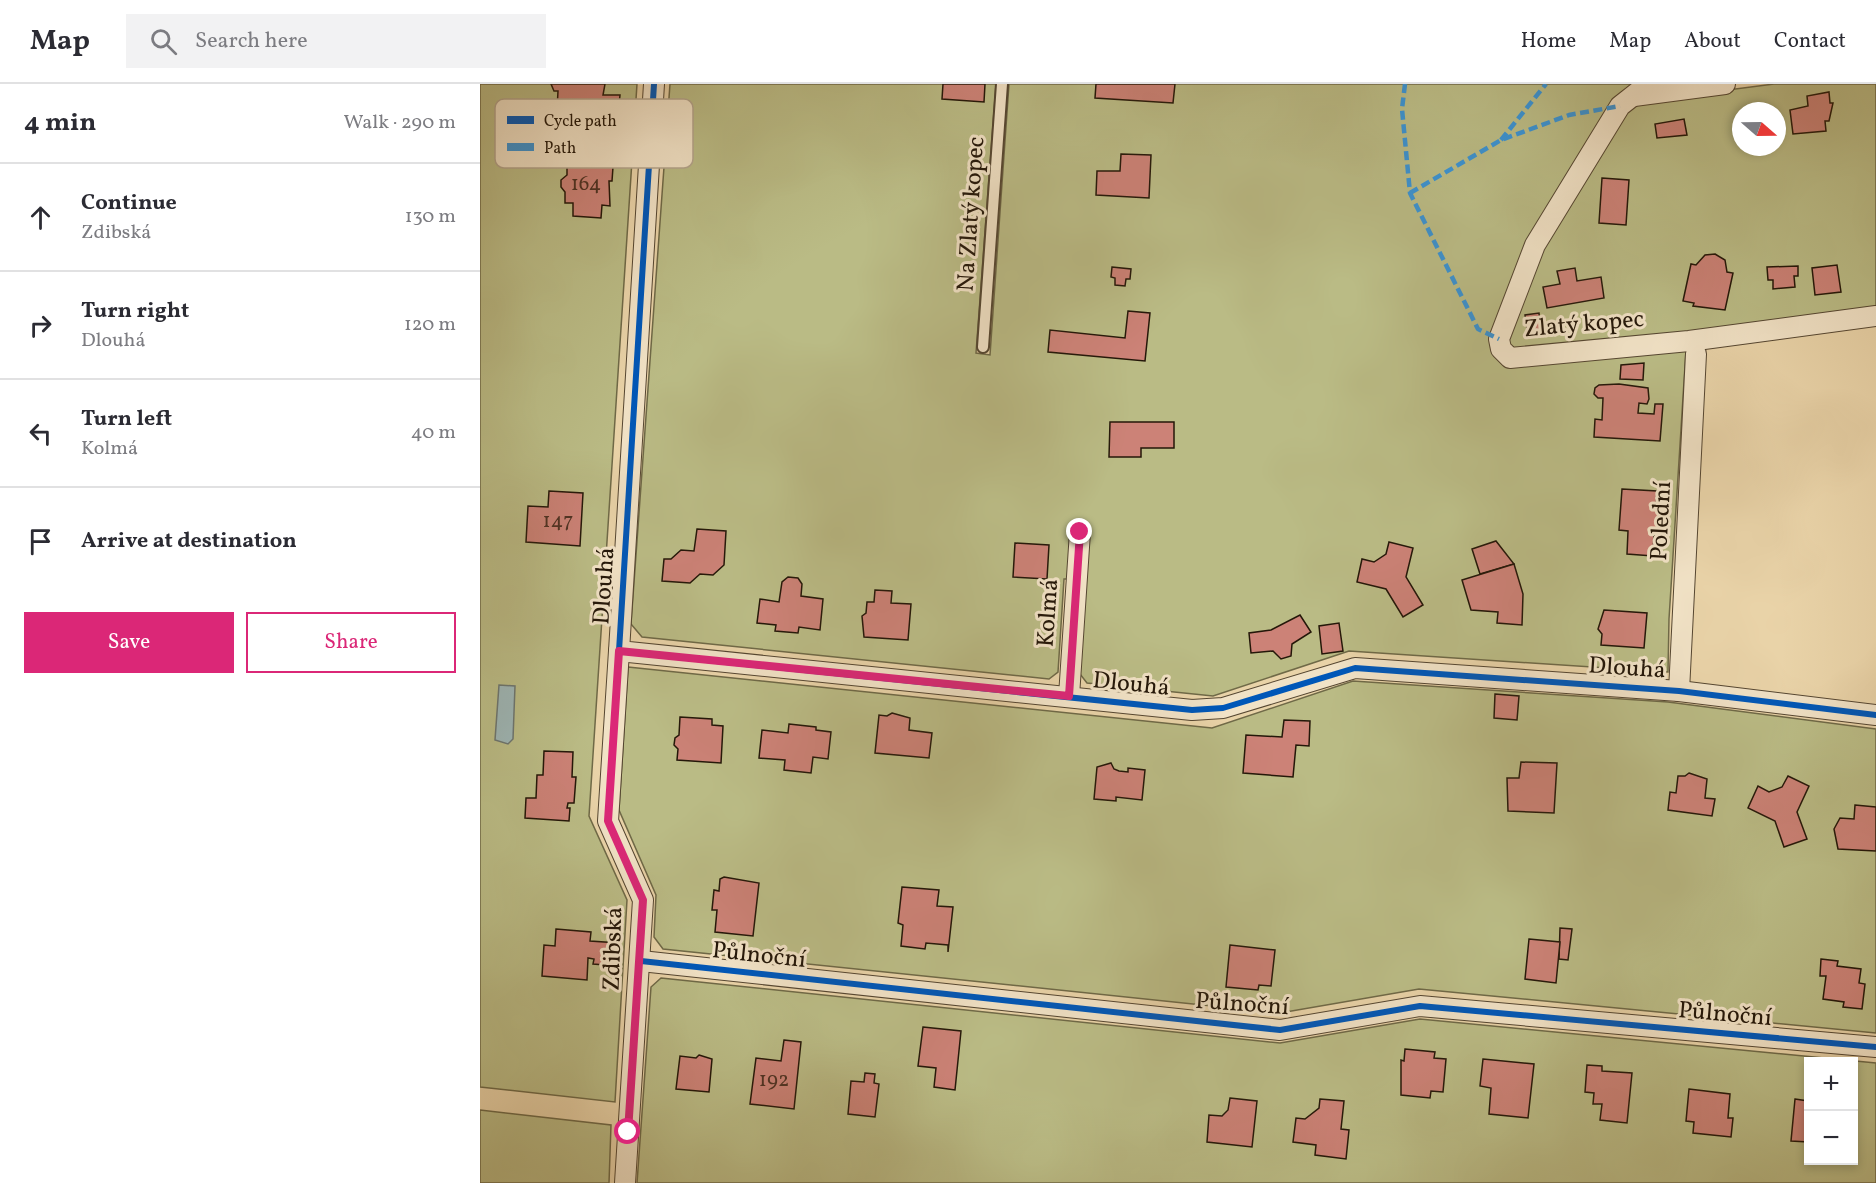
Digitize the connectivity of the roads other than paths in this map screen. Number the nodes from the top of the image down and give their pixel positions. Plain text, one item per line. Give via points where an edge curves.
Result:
1 (654, 84) edge
2 (1002, 84) edge
3 (1725, 84) edge
4 (1641, 90) edge
5 (653, 99) edge
6 (649, 168) edge
7 (1876, 316) edge
8 (983, 347) dead end
9 (1696, 354) dead end
10 (1080, 532) dead end
11 (619, 651) junction
12 (1679, 691) junction
13 (1069, 696) junction
14 (1876, 715) edge
15 (640, 961) junction
16 (1876, 1047) edge
17 (625, 1183) edge

1 - 5 street, Dlouhá
2 - 8 lane, Na Zlatý kopec
3 - 4 street
4 - 7 street, Zlatý kopec via 1620,105 1535,245 1499,339 1501,349 1510,358 1689,341
6 - 11 street, Dlouhá
9 - 12 street, Polední
10 - 13 street, Kolmá
11 - 13 street, Dlouhá
11 - 15 street, Zdibská via 608,821 643,900
12 - 13 street, Dlouhá via 1355,668 1223,708 1192,710
12 - 14 street, Dlouhá
15 - 16 street, Půlnoční via 1280,1030 1420,1006
15 - 17 street, Zdibská

